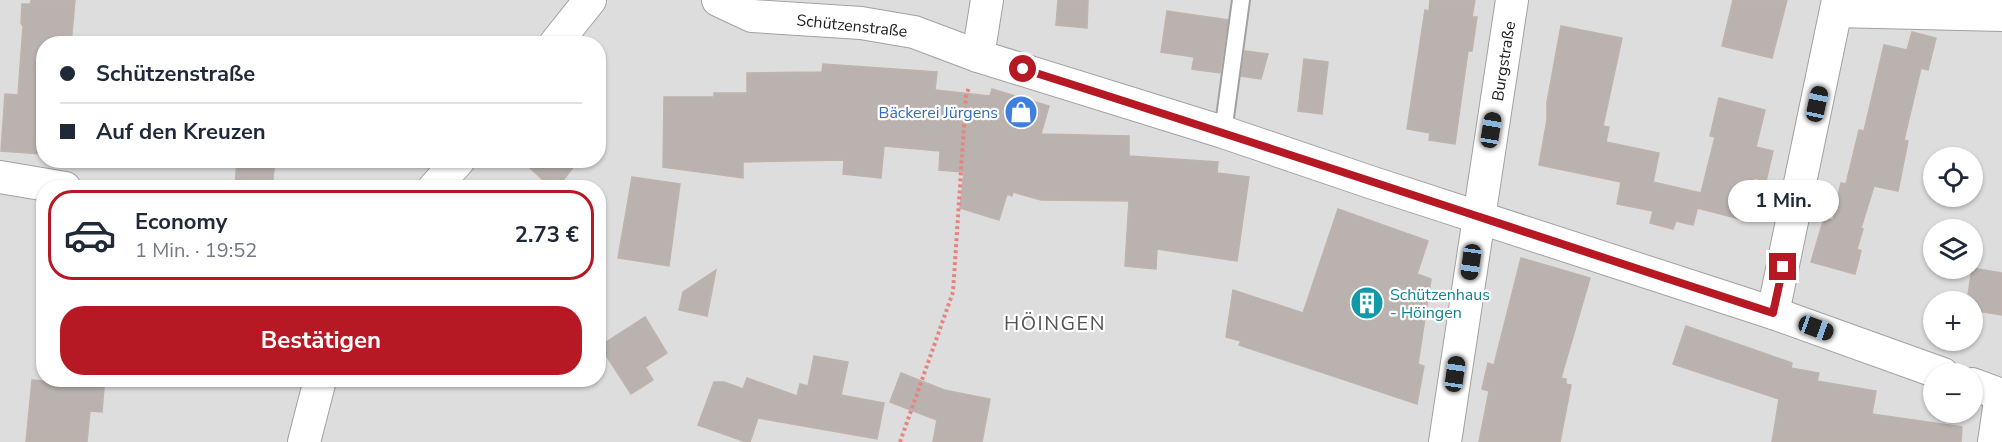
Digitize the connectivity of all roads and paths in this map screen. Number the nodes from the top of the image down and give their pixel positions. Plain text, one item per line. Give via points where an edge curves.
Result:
1 (591, 0) edge
2 (717, 0) edge
3 (987, 0) edge
4 (1241, 0) edge
5 (1512, 0) edge
6 (1837, 6) edge
7 (2002, 15) edge
8 (562, 36) edge
9 (978, 56) junction
10 (1223, 132) junction
11 (0, 177) edge
12 (36, 183) edge
13 (1478, 217) junction
14 (1773, 313) junction
15 (1923, 367) edge
16 (318, 387) edge
17 (1992, 391) edge
18 (304, 442) edge
19 (900, 442) edge
20 (1444, 442) edge
21 (1994, 442) edge

1 - 8 street
2 - 9 street, Schützenstraße via 752,16 861,23 914,32
3 - 9 street
4 - 10 lane
5 - 13 street, Burgstraße
6 - 7 street
6 - 14 street
9 - 10 street, Schützenstraße
9 - 19 path via 966,96 953,292
10 - 13 street, Schützenstraße
11 - 12 street
13 - 14 street, Schützenstraße
13 - 20 street, Burgstraße
14 - 15 street, Schützenstraße
16 - 18 street
17 - 21 street

